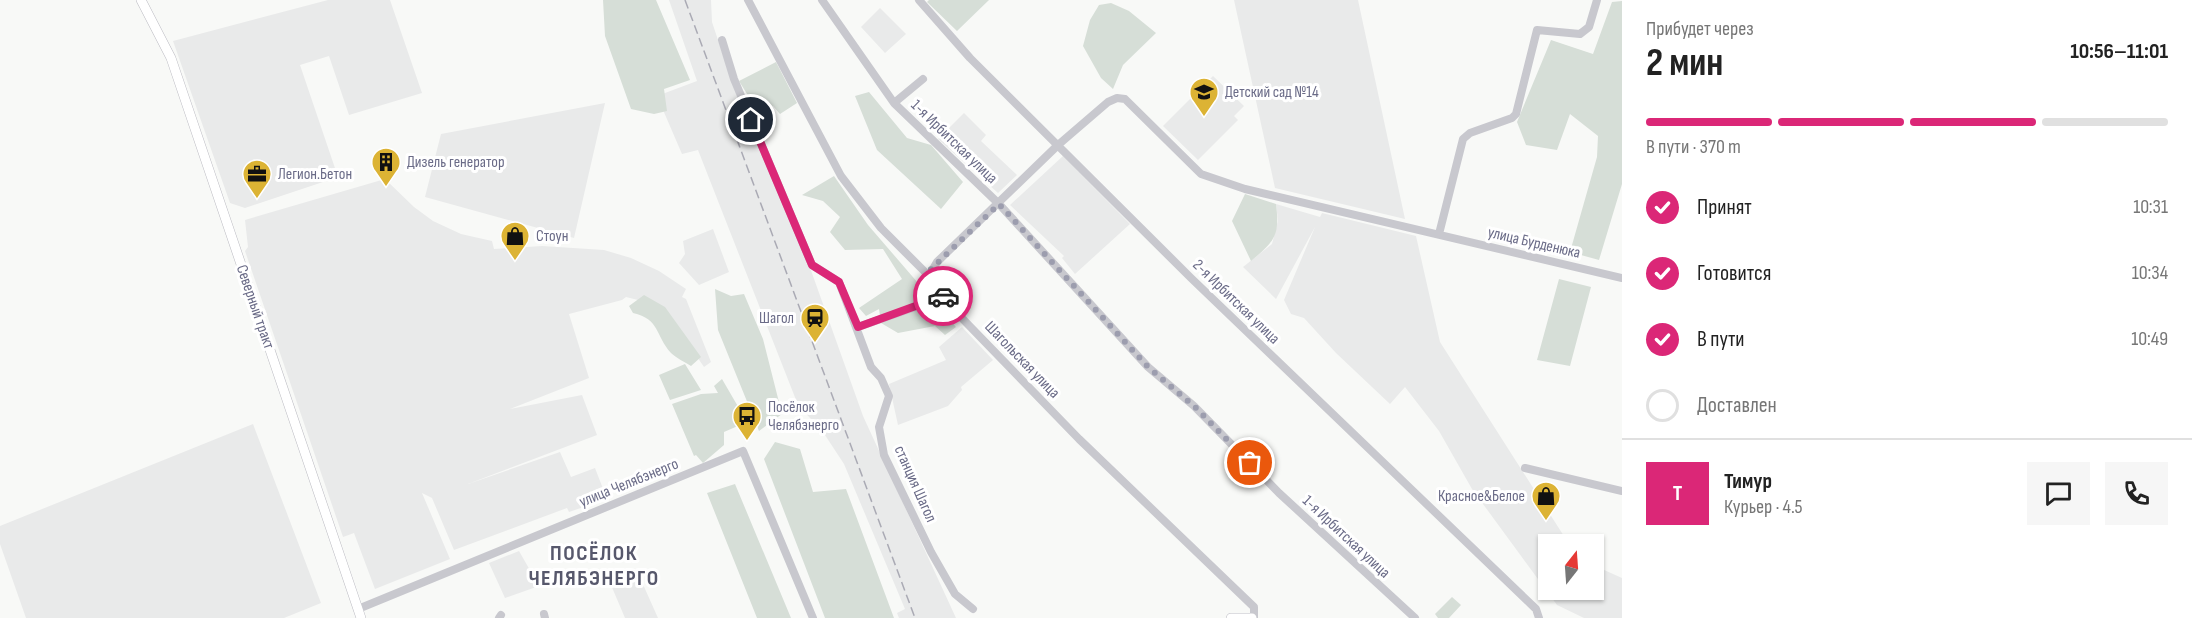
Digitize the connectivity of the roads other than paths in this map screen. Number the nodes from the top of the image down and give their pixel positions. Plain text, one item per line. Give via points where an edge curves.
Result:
1 (141, 0) edge
2 (748, 0) edge
3 (822, 0) edge
4 (919, 0) edge
5 (1597, 0) edge
6 (722, 40) dead end
7 (923, 79) dead end
8 (894, 103) junction
9 (1058, 145) junction
10 (999, 204) junction
11 (1439, 234) junction
12 (928, 276) junction
13 (1622, 278) edge
14 (944, 297) junction
15 (858, 327) junction
16 (1525, 468) dead end
17 (1622, 491) edge
18 (973, 609) dead end
19 (359, 613) edge
20 (813, 618) edge
21 (1231, 618) edge
22 (1253, 618) edge
23 (1415, 618) edge
24 (1539, 618) edge

1 - 19 main road, Северный тракт via 171,58
2 - 12 street, Шагольская улица via 841,176 881,228
3 - 8 street, 1-я Ирбитская улица
4 - 9 street, 2-я Ирбитская улица via 970,58
5 - 11 street via 1589,27 1580,34 1537,30 1516,114 1463,139
6 - 15 street, станция Шагол via 734,79 812,265 839,282
7 - 8 street
8 - 10 street, 1-я Ирбитская улица
9 - 10 street
9 - 11 street via 1108,102 1122,98 1191,166 1211,178
9 - 24 street, 2-я Ирбитская улица via 1536,609
10 - 12 street via 937,262
10 - 23 street, 1-я Ирбитская улица via 1148,367 1194,406 1279,493
11 - 13 street, улица Бурденюка
12 - 14 street, Шагольская улица
14 - 15 street
14 - 22 street, Шагольская улица via 1079,439 1220,571 1254,607
15 - 18 street, станция Шагол via 871,367 890,396 879,427 884,455 955,594
16 - 17 street
19 - 20 street, улица Челябэнерго via 743,451
21 - 22 main road

